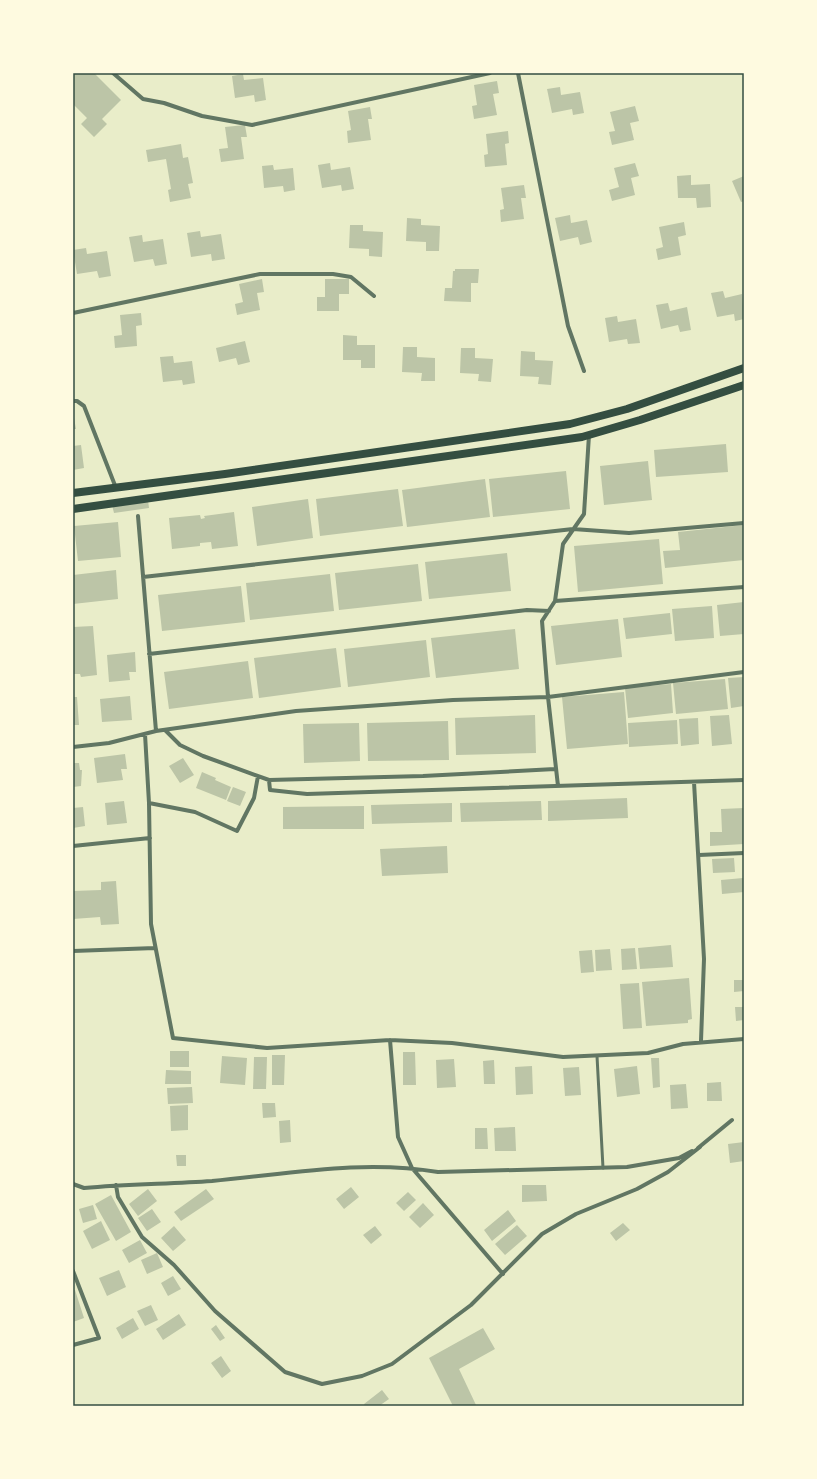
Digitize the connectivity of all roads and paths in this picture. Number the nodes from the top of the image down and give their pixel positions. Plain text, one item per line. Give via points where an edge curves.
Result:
1 (113, 73) edge
2 (490, 73) edge
3 (518, 73) edge
4 (374, 296) dead end
5 (73, 313) edge
6 (744, 368) edge
7 (584, 371) dead end
8 (744, 385) edge
9 (73, 401) edge
10 (589, 435) junction
11 (116, 488) junction
12 (73, 493) edge
13 (73, 509) edge
14 (138, 516) dead end
15 (744, 523) edge
16 (573, 530) junction
17 (143, 577) junction
18 (744, 587) edge
19 (555, 601) junction
20 (549, 611) junction
21 (149, 654) junction
22 (744, 672) edge
23 (548, 697) junction
24 (165, 730) junction
25 (156, 731) junction
26 (145, 734) junction
27 (73, 747) edge
28 (555, 769) junction
29 (258, 776) junction
30 (269, 780) junction
31 (744, 780) edge
32 (694, 782) junction
33 (558, 786) junction
34 (150, 803) junction
35 (150, 838) junction
36 (73, 846) edge
37 (744, 853) edge
38 (699, 855) junction
39 (155, 948) junction
40 (73, 951) edge
41 (744, 1038) edge
42 (390, 1040) junction
43 (701, 1041) junction
44 (597, 1056) junction
45 (732, 1120) dead end
46 (700, 1147) junction
47 (412, 1168) junction
48 (603, 1168) junction
49 (73, 1184) edge
50 (116, 1185) junction
51 (73, 1270) edge
52 (504, 1274) junction
53 (73, 1345) edge

1 - 2 street via 143,99 202,116 252,125
3 - 7 street via 568,326
4 - 5 street via 351,277 333,274 260,274
6 - 11 main road via 627,409 570,424 451,443
8 - 10 main road
9 - 11 street via 84,406
10 - 13 main road
10 - 16 street via 584,514
11 - 12 main road
14 - 17 street
15 - 16 street via 629,534
16 - 17 street
16 - 19 street via 563,544
17 - 21 street
18 - 19 street
19 - 20 street
20 - 21 street via 527,610
20 - 23 street via 542,621
21 - 25 street
22 - 23 street
23 - 24 street via 453,700 296,711
23 - 28 street
24 - 25 street
24 - 29 street via 180,745
25 - 26 street
26 - 27 street via 109,743
26 - 34 street
28 - 30 street
28 - 33 street
29 - 30 street
29 - 34 street via 254,798 236,832 195,812
30 - 33 street via 270,790 308,794
31 - 32 street
32 - 33 street
32 - 38 street
34 - 35 street
35 - 36 street
35 - 39 street via 151,924
37 - 38 street
38 - 43 street via 704,959
39 - 40 street
39 - 42 street via 173,1038 267,1048
41 - 43 street
42 - 44 street via 452,1043 563,1057
42 - 47 street via 398,1137
43 - 44 street via 648,1053
44 - 48 lane
45 - 46 street
46 - 48 street via 679,1158 627,1167
46 - 52 street via 662,1175 637,1189 576,1214 542,1234
47 - 48 street via 438,1172
47 - 50 street via 322,1168 210,1181
47 - 52 street
49 - 50 street via 84,1188
50 - 52 street via 118,1197 142,1237 174,1265 215,1311 286,1372 322,1384 362,1376 392,1364 471,1305
51 - 53 street via 99,1338

